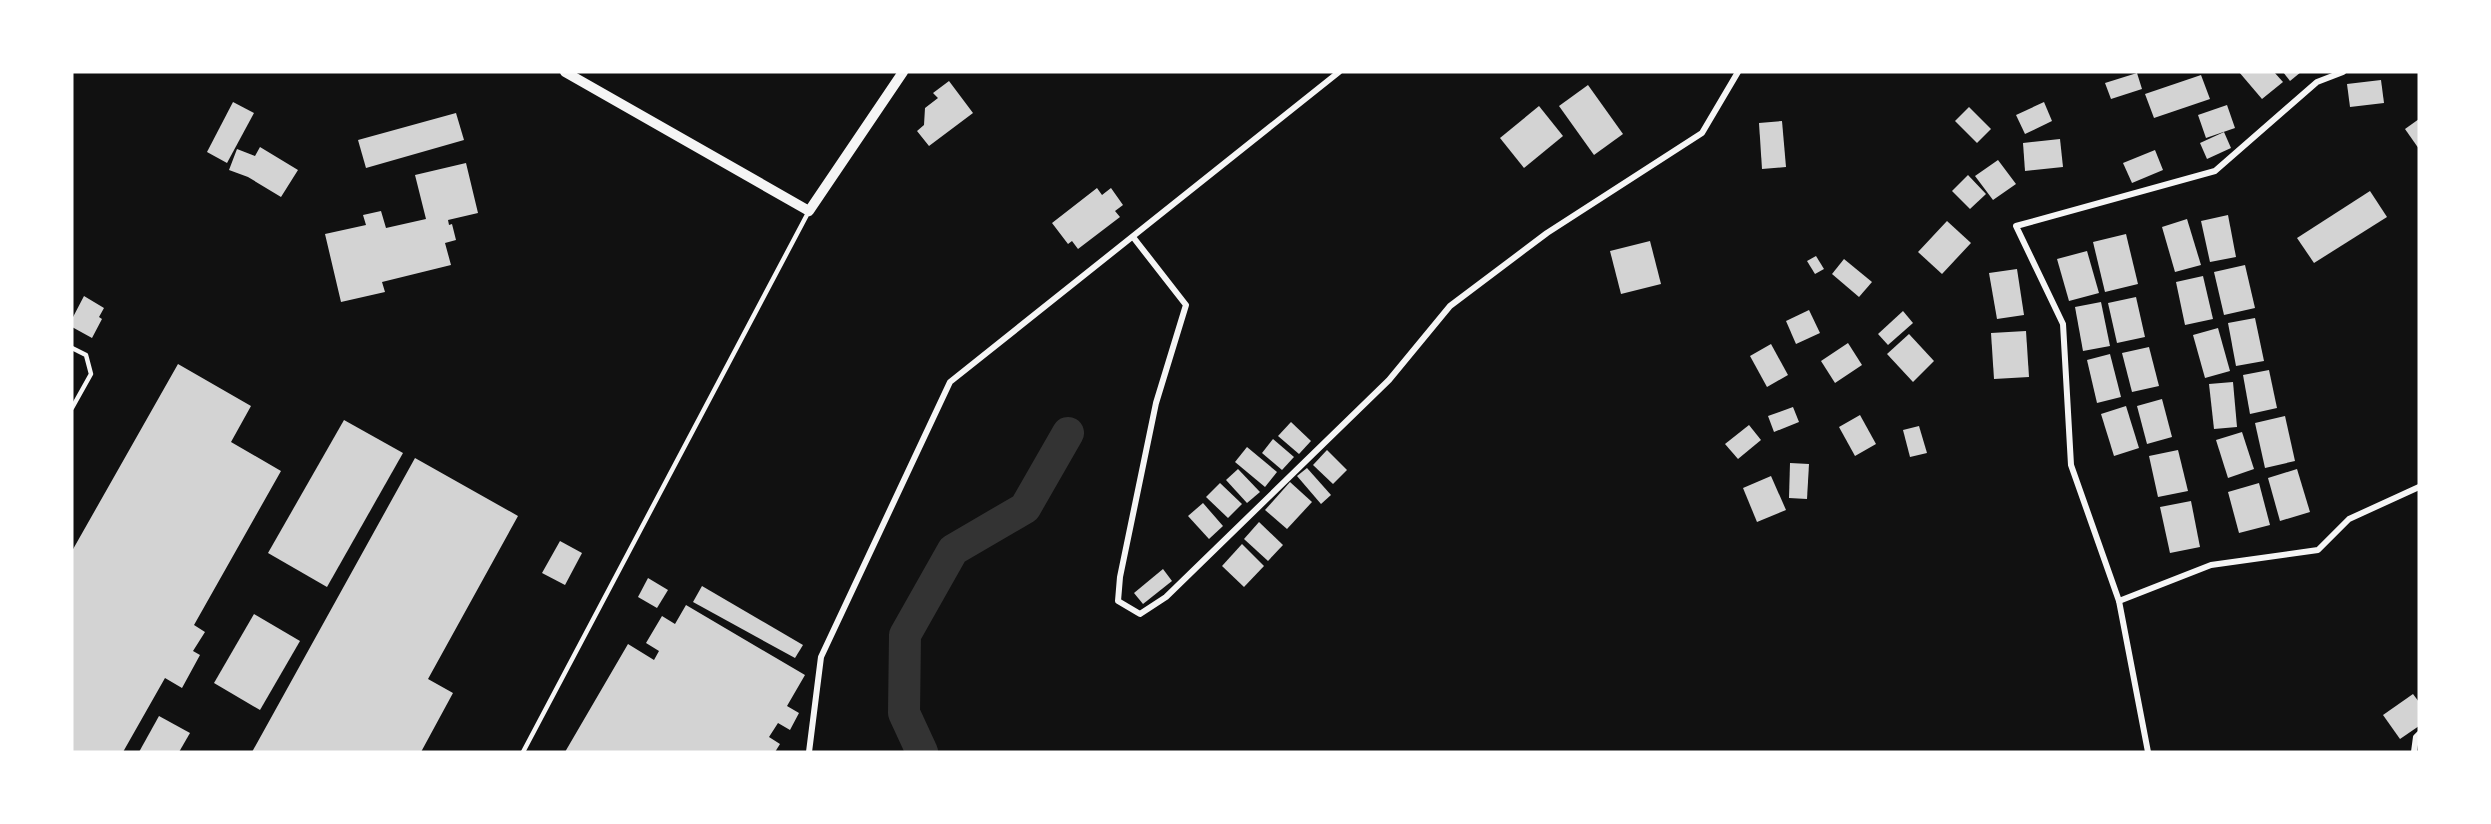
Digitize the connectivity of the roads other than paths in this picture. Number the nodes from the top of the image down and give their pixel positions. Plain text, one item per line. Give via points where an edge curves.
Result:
1 (565, 72) edge
2 (903, 72) edge
3 (1339, 72) edge
4 (1738, 72) edge
5 (2343, 72) edge
6 (809, 211) junction
7 (1133, 237) junction
8 (72, 348) edge
9 (72, 408) edge
10 (2419, 488) edge
11 (2119, 601) junction
12 (2419, 734) edge
13 (523, 752) edge
14 (809, 752) edge
15 (2148, 752) edge
16 (2414, 752) edge

1 - 6 street
2 - 6 street
3 - 7 street
4 - 7 street via 1702,133 1547,233 1450,306 1389,380 1166,597 1140,614 1118,600 1120,577 1156,403 1186,305
5 - 11 street via 2318,81 2215,171 2016,226 2063,324 2071,465
6 - 13 lane
7 - 14 street via 950,382 821,657
8 - 9 lane via 86,355 91,374
10 - 11 street via 2349,519 2318,550 2211,566
11 - 15 street
12 - 16 street

